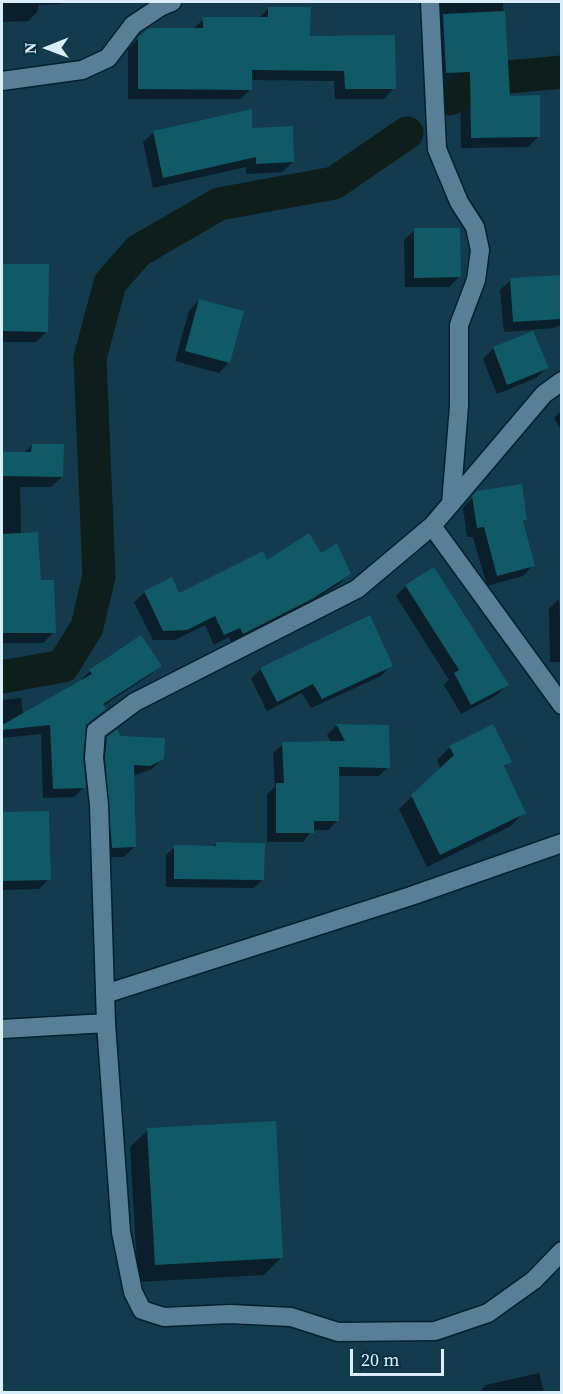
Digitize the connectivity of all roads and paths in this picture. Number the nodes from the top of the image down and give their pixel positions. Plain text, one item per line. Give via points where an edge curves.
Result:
1 (172, 2) edge
2 (430, 2) edge
3 (2, 81) edge
4 (561, 381) edge
5 (451, 504) junction
6 (432, 526) junction
7 (561, 705) edge
8 (561, 843) edge
9 (105, 994) junction
10 (106, 1023) junction
11 (2, 1029) edge
12 (561, 1251) edge

1 - 3 street via 133,25 108,58 82,70
2 - 5 street via 437,149 459,202 475,227 480,250 476,280 459,326 459,406
4 - 5 street via 544,394
5 - 6 street
6 - 7 street
6 - 9 street via 357,589 135,702 96,731
8 - 9 street via 411,896
9 - 10 street
10 - 11 street
10 - 12 street via 121,1232 133,1292 142,1310 164,1317 291,1317 338,1332 435,1330 488,1313 534,1280

